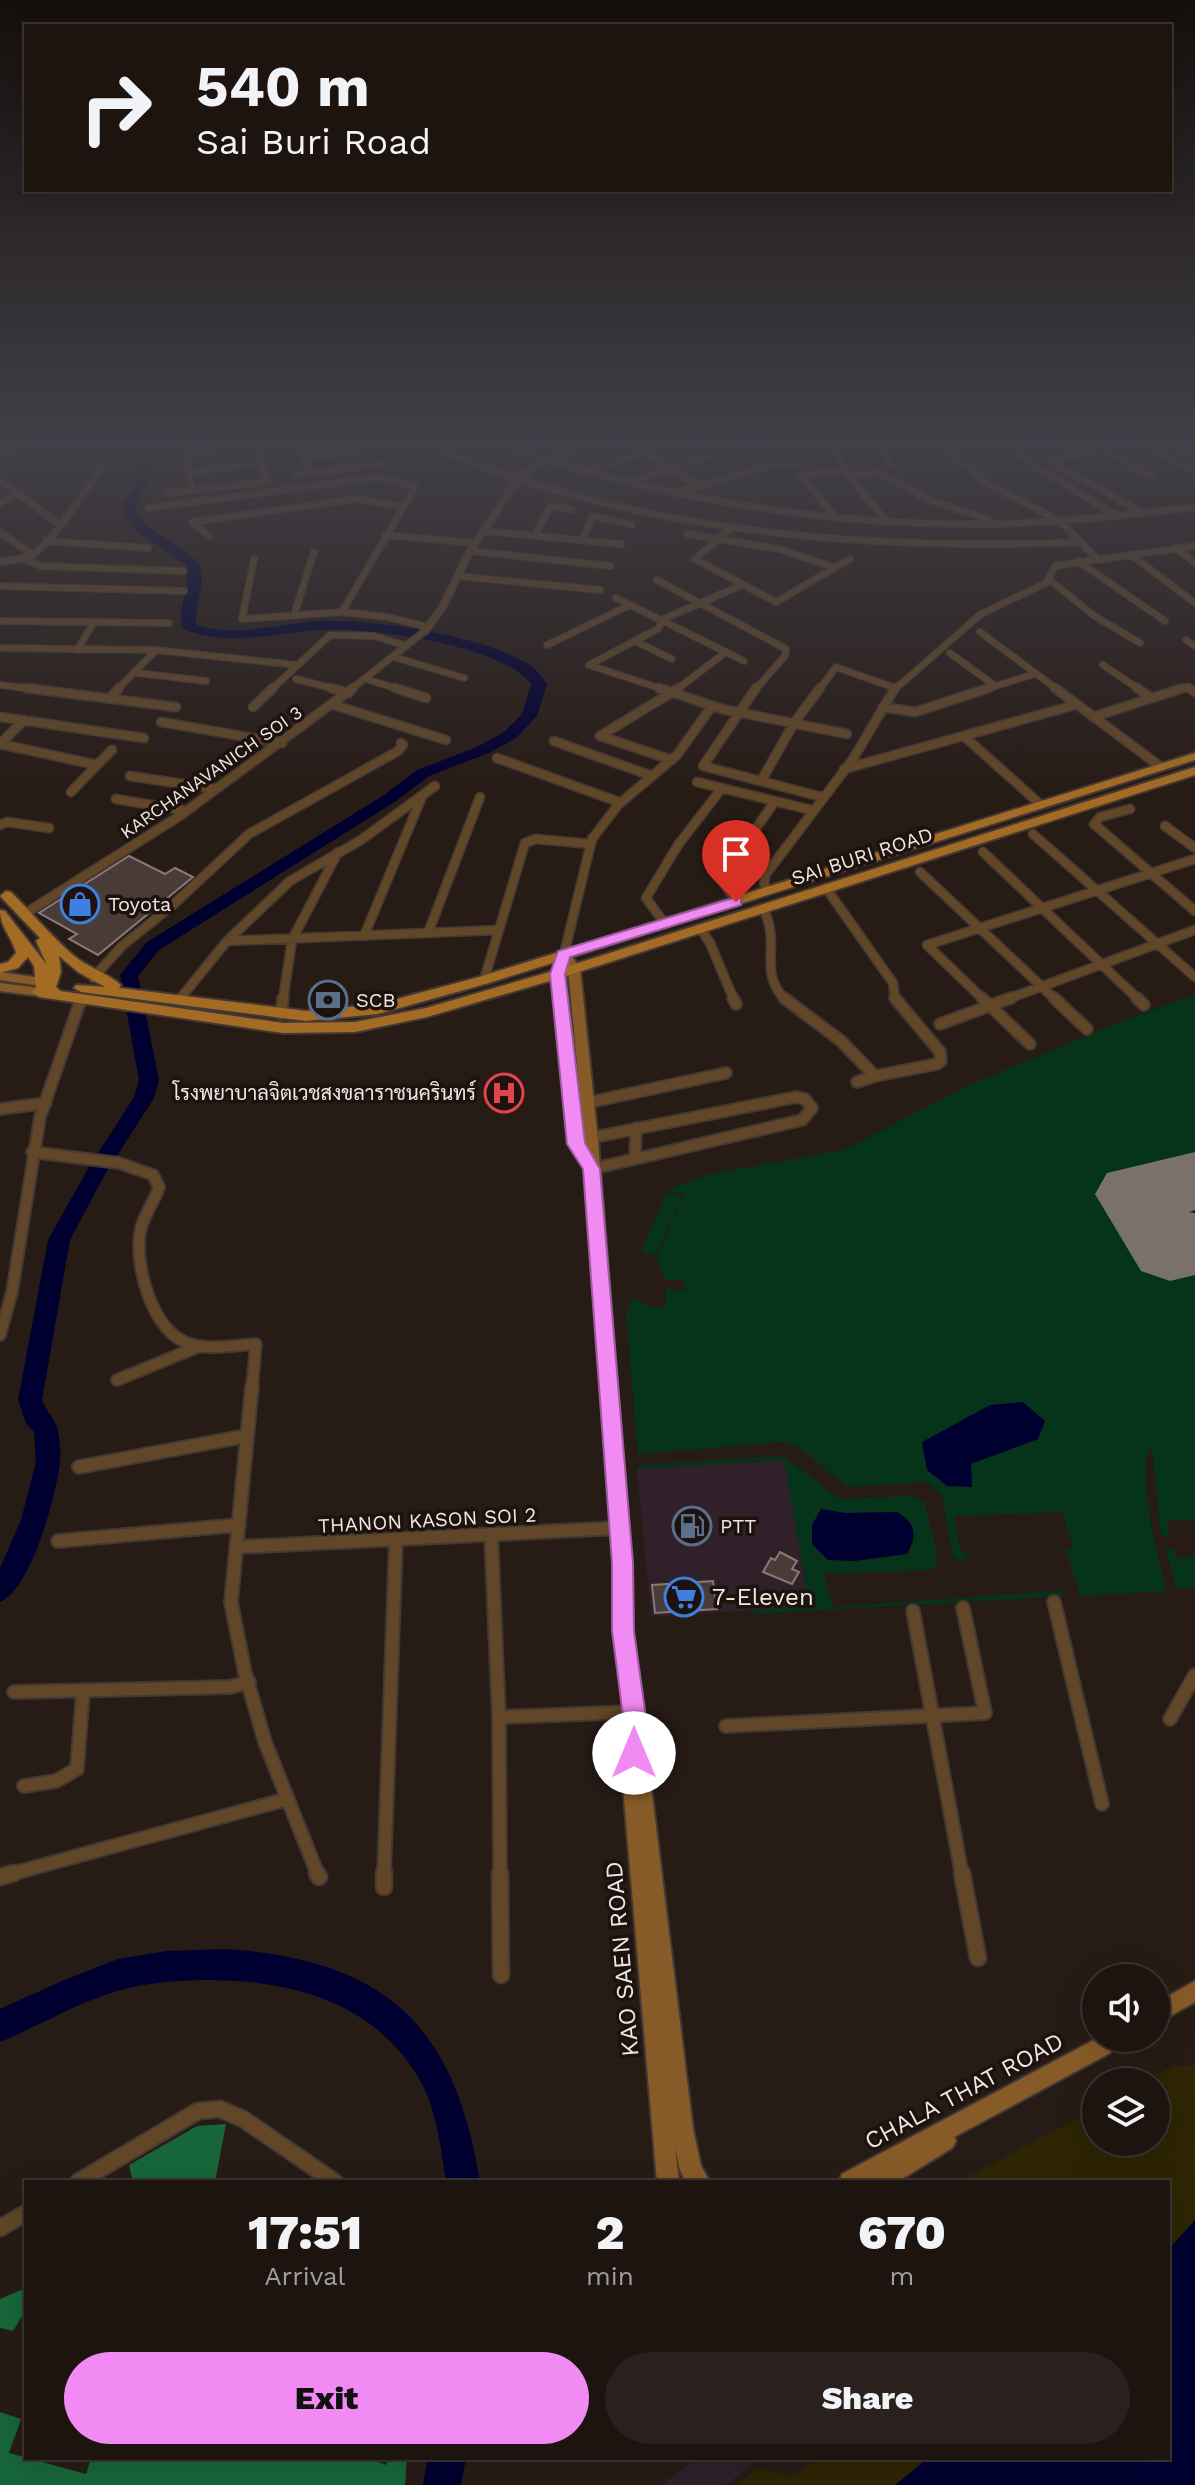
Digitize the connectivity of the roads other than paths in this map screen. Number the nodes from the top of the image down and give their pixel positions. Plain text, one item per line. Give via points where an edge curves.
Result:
1 (312, 558) edge
2 (372, 558) edge
3 (466, 558) edge
4 (535, 558) edge
5 (696, 558) edge
6 (806, 558) edge
7 (1104, 558) edge
8 (1135, 558) edge
9 (23, 559) joint
10 (254, 559) dead end
11 (850, 559) dead end
12 (1097, 559) joint
13 (1078, 561) junction
14 (0, 562) edge
15 (611, 566) dead end
16 (835, 568) junction
17 (183, 571) dead end
18 (457, 576) junction
19 (657, 580) dead end
20 (1050, 580) junction
21 (742, 585) junction
22 (0, 586) edge
23 (600, 590) dead end
24 (184, 591) dead end
25 (616, 598) dead end
26 (1195, 603) edge
27 (699, 604) junction
28 (630, 605) junction
29 (342, 612) junction
30 (294, 615) junction
31 (661, 620) junction
32 (0, 621) edge
33 (1165, 621) dead end
34 (94, 622) junction
35 (169, 623) dead end
36 (427, 629) junction
37 (980, 632) dead end
38 (1186, 640) dead end
39 (635, 641) junction
40 (1140, 643) dead end
41 (547, 645) dead end
42 (407, 646) junction
43 (1195, 646) edge
44 (0, 648) edge
45 (77, 650) junction
46 (156, 650) junction
47 (726, 652) junction
48 (950, 653) dead end
49 (394, 657) junction
50 (672, 659) dead end
51 (744, 661) dead end
52 (297, 665) junction
53 (1103, 665) dead end
54 (137, 673) junction
55 (1034, 674) junction
56 (464, 678) dead end
57 (296, 679) dead end
58 (366, 679) junction
59 (206, 681) dead end
60 (0, 685) edge
61 (994, 685) junction
62 (895, 688) junction
63 (1195, 692) edge
64 (349, 693) junction
65 (671, 694) junction
66 (1150, 697) junction
67 (110, 698) junction
68 (426, 698) dead end
69 (334, 705) junction
70 (1075, 705) junction
71 (712, 706) junction
72 (176, 707) dead end
73 (253, 707) dead end
74 (883, 707) junction
75 (739, 713) junction
76 (0, 717) edge
77 (1093, 717) junction
78 (24, 720) junction
79 (161, 722) dead end
80 (794, 723) junction
81 (847, 734) dead end
82 (965, 737) junction
83 (144, 738) dead end
84 (446, 740) dead end
85 (554, 741) dead end
86 (282, 743) junction
87 (401, 743) dead end
88 (0, 744) edge
89 (112, 750) dead end
90 (1195, 756) edge
91 (497, 758) dead end
92 (672, 760) junction
93 (97, 765) junction
94 (1161, 767) junction
95 (844, 769) junction
96 (1195, 771) edge
97 (130, 776) dead end
98 (652, 776) junction
99 (761, 781) junction
100 (697, 782) dead end
101 (435, 786) dead end
102 (722, 788) junction
103 (216, 789) junction
104 (71, 792) dead end
105 (422, 797) junction
106 (480, 797) dead end
107 (822, 797) junction
108 (116, 799) dead end
109 (775, 801) junction
110 (619, 802) junction
111 (1041, 805) junction
112 (1130, 809) dead end
113 (811, 810) junction
114 (186, 811) junction
115 (0, 825) edge
116 (1165, 826) dead end
117 (49, 828) dead end
118 (1033, 834) dead end
119 (591, 844) junction
120 (1195, 848) edge
121 (338, 852) junction
122 (983, 852) dead end
123 (1195, 859) edge
124 (920, 872) dead end
125 (1154, 874) junction
126 (826, 888) junction
127 (3, 891) edge
128 (767, 891) junction
129 (1098, 891) junction
130 (736, 902) junction
131 (763, 908) junction
132 (1044, 908) junction
133 (1195, 911) edge
134 (26, 913) junction
135 (0, 914) edge
136 (665, 924) junction
137 (700, 928) junction
138 (981, 928) junction
139 (497, 930) junction
140 (1195, 930) edge
141 (428, 933) junction
142 (17, 934) junction
143 (364, 936) junction
144 (292, 940) junction
145 (227, 941) junction
146 (1156, 944) junction
147 (564, 954) junction
148 (1101, 964) junction
149 (574, 968) junction
150 (0, 969) edge
151 (558, 974) junction
152 (0, 976) edge
153 (1195, 977) edge
154 (93, 978) junction
155 (484, 980) junction
156 (1042, 986) junction
157 (0, 987) edge
158 (44, 987) junction
159 (109, 988) junction
160 (87, 1000) junction
161 (176, 1000) junction
162 (736, 1004) dead end
163 (1144, 1005) dead end
164 (989, 1006) junction
165 (281, 1014) junction
166 (940, 1024) dead end
167 (1087, 1029) dead end
168 (1030, 1044) dead end
169 (726, 1073) dead end
170 (875, 1076) junction
171 (857, 1082) dead end
172 (46, 1103) junction
173 (586, 1103) junction
174 (0, 1109) edge
175 (636, 1128) junction
176 (590, 1138) junction
177 (32, 1152) junction
178 (635, 1159) junction
179 (592, 1169) junction
180 (0, 1335) edge
181 (200, 1346) junction
182 (117, 1380) dead end
183 (246, 1436) junction
184 (79, 1467) dead end
185 (239, 1525) junction
186 (619, 1528) junction
187 (491, 1534) junction
188 (396, 1539) junction
189 (58, 1541) dead end
190 (238, 1547) junction
191 (1054, 1602) dead end
192 (963, 1608) dead end
193 (913, 1611) dead end
194 (1195, 1675) edge
195 (249, 1682) junction
196 (83, 1691) junction
197 (14, 1692) dead end
198 (499, 1717) junction
199 (931, 1718) junction
200 (1170, 1719) dead end
201 (636, 1722) junction
202 (726, 1726) dead end
203 (24, 1786) dead end
204 (284, 1800) junction
205 (1102, 1804) dead end
206 (0, 1877) edge
207 (319, 1877) dead end
208 (384, 1887) dead end
209 (978, 1958) dead end
210 (501, 1975) dead end
211 (1195, 1991) edge
212 (1170, 2006) edge
213 (1091, 2052) edge
214 (1093, 2052) edge
215 (695, 2176) edge
216 (81, 2180) edge
217 (332, 2180) edge
218 (670, 2180) edge
219 (854, 2180) edge
220 (880, 2180) edge
221 (24, 2214) edge
222 (0, 2228) edge

1 - 30 street
2 - 29 street
3 - 18 street
4 - 15 street
5 - 21 street
6 - 16 street
7 - 12 street
8 - 26 street
9 - 14 street
9 - 17 street via 41,566
10 - 30 street via 242,619
11 - 16 street
12 - 13 street
13 - 20 street via 1055,566
13 - 33 street
16 - 21 street via 776,602
18 - 23 street
18 - 36 street
19 - 27 street
20 - 40 street via 1093,615
20 - 62 street via 981,614
21 - 27 street
22 - 24 street
25 - 28 street
27 - 31 street
27 - 75 street via 786,649
28 - 31 street
28 - 41 street
29 - 30 street
29 - 36 street
31 - 39 street via 659,628
31 - 47 street
32 - 34 street
34 - 35 street
34 - 45 street
36 - 42 street, KARCHANAVANICH SOI 3
37 - 55 street
38 - 43 street
39 - 50 street
39 - 65 street via 590,667
42 - 49 street, KARCHANAVANICH SOI 3
42 - 52 street via 336,633
44 - 45 street
45 - 46 street
46 - 52 street
46 - 54 street
47 - 51 street
47 - 65 street
48 - 61 street
49 - 56 street
49 - 58 street, KARCHANAVANICH SOI 3
52 - 73 street
53 - 66 street
54 - 59 street
54 - 67 street
55 - 61 street
55 - 70 street
57 - 64 street
58 - 64 street, KARCHANAVANICH SOI 3
58 - 68 street
60 - 67 street
61 - 74 street via 915,712
62 - 74 street
62 - 80 street via 836,667
63 - 66 street via 1187,687
64 - 69 street, KARCHANAVANICH SOI 3
65 - 71 street
65 - 92 street via 600,736
66 - 77 street
67 - 72 street
69 - 84 street
69 - 86 street, KARCHANAVANICH SOI 3
70 - 77 street
70 - 82 street
71 - 75 street
71 - 92 street
74 - 95 street
75 - 80 street
75 - 99 street via 703,766
76 - 78 street
77 - 94 street
78 - 83 street
78 - 88 street
79 - 86 street
80 - 81 street
80 - 99 street
82 - 95 street
82 - 111 street
85 - 98 street
86 - 103 street, KARCHANAVANICH SOI 3
87 - 154 street via 398,751 249,834
88 - 93 street
89 - 93 street
90 - 94 main road, SAI BURI ROAD
91 - 110 street
92 - 98 street
93 - 104 street
94 - 111 main road, SAI BURI ROAD
95 - 107 street
96 - 126 main road, SAI BURI ROAD
97 - 103 street
98 - 110 street
99 - 107 street
100 - 102 street
101 - 105 street
102 - 109 street
102 - 136 street via 646,898
103 - 114 street, KARCHANAVANICH SOI 3
105 - 121 street
105 - 143 street
106 - 141 street
107 - 113 street
108 - 114 street
109 - 113 street
109 - 130 street via 721,879
110 - 119 street
111 - 128 main road, SAI BURI ROAD
112 - 125 street via 1100,817 1094,824
113 - 128 street via 766,874
114 - 134 street, KARCHANAVANICH SOI 3
115 - 117 street
116 - 120 street
118 - 129 street
119 - 139 street via 536,839 525,843
119 - 147 street
121 - 144 street
121 - 145 street via 290,881
122 - 132 street
123 - 125 street
124 - 138 street
125 - 129 street
125 - 133 street
126 - 131 main road, SAI BURI ROAD
126 - 170 street via 893,983 895,1001 940,1052 937,1064
127 - 134 main road
127 - 158 main road via 48,947 55,969
128 - 130 main road, SAI BURI ROAD
129 - 132 street
129 - 146 street
130 - 136 main road, SAI BURI ROAD
131 - 137 main road, SAI BURI ROAD
131 - 170 street via 774,932 769,965 775,988 838,1038
132 - 138 street
132 - 148 street
134 - 154 main road
135 - 142 main road
136 - 147 main road, SAI BURI ROAD
137 - 149 main road, SAI BURI ROAD
137 - 162 street
138 - 156 street
138 - 164 street via 927,945
139 - 141 street
139 - 155 street
140 - 146 street
141 - 143 street
142 - 150 main road via 23,954
142 - 158 main road via 41,966
143 - 144 street
144 - 145 street
144 - 165 street
145 - 161 street
146 - 148 street
146 - 153 street
147 - 149 main road
147 - 151 main road
147 - 155 main road, SAI BURI ROAD
148 - 156 street
148 - 163 street
149 - 151 main road, SAI BURI ROAD
149 - 173 main road, KAO SAEN ROAD
151 - 160 main road, SAI BURI ROAD via 355,1027 283,1028
151 - 179 main road, KAO SAEN ROAD via 576,1144
152 - 158 main road
154 - 159 main road
155 - 165 main road, SAI BURI ROAD via 378,1009
156 - 164 street
156 - 167 street
157 - 158 main road
158 - 159 main road
158 - 160 main road, SAI BURI ROAD
159 - 161 main road, SAI BURI ROAD
160 - 172 street via 61,1050
161 - 165 main road, SAI BURI ROAD
164 - 166 street
164 - 168 street
169 - 173 street
170 - 171 street
172 - 174 street
172 - 177 street
173 - 176 main road, KAO SAEN ROAD
175 - 176 street
175 - 178 street
175 - 178 street via 796,1097 812,1108 802,1120
176 - 179 main road, KAO SAEN ROAD
177 - 180 street via 12,1297
177 - 181 street via 119,1163 158,1180 140,1231 141,1270 169,1330
178 - 179 street
179 - 186 main road, KAO SAEN ROAD
181 - 182 street
181 - 183 street via 256,1344
183 - 184 street
183 - 185 street
185 - 189 street
185 - 190 street
186 - 187 street, THANON KASON SOI 2
186 - 201 main road, KAO SAEN ROAD via 623,1631
187 - 188 street, THANON KASON SOI 2
187 - 198 street
188 - 190 street, THANON KASON SOI 2
188 - 208 street
190 - 195 street via 231,1602
191 - 205 street
192 - 199 street via 985,1713
193 - 199 street
194 - 200 street
195 - 196 street
195 - 204 street
196 - 197 street
196 - 203 street via 77,1769 56,1781
198 - 201 street
198 - 210 street
199 - 202 street
199 - 209 street
201 - 215 main road, KAO SAEN ROAD via 682,2129
201 - 218 main road, KAO SAEN ROAD via 631,1774
204 - 206 street
204 - 207 street
211 - 212 main road
213 - 219 main road, CHALA THAT ROAD
214 - 220 main road, CHALA THAT ROAD
216 - 217 street via 198,2111 220,2109
221 - 222 street

